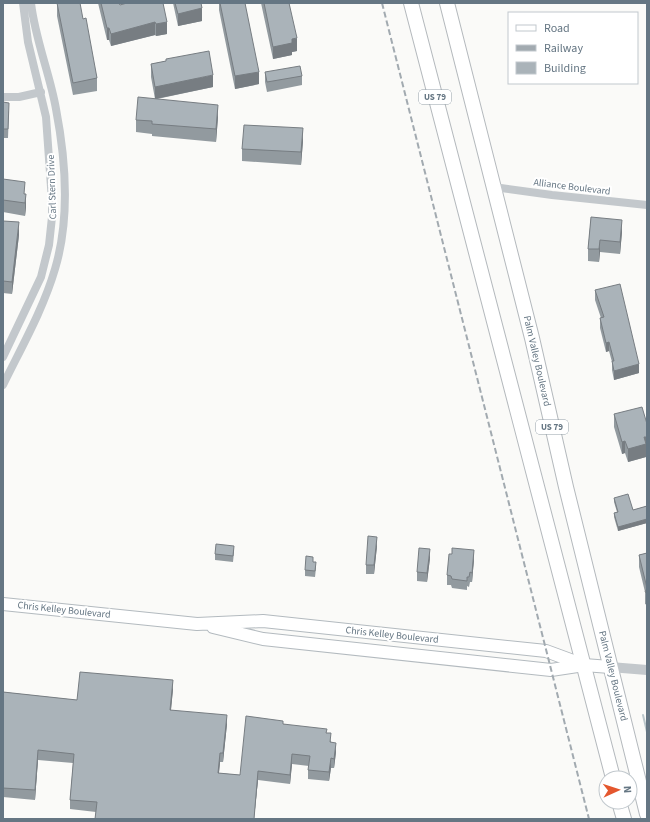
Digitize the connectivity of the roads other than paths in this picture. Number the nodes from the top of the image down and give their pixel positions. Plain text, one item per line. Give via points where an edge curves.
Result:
1 (23, 3) edge
2 (31, 3) edge
3 (411, 3) edge
4 (447, 3) edge
5 (41, 92) junction
6 (3, 97) edge
7 (494, 187) junction
8 (647, 205) edge
9 (3, 357) edge
10 (3, 386) edge
11 (3, 604) edge
12 (197, 624) junction
13 (584, 665) junction
14 (610, 667) junction
15 (647, 670) edge
16 (611, 770) edge
17 (647, 814) edge

1 - 5 street, Carl Stern Drive via 27,36
2 - 10 street, Carl Stern Drive via 59,123 64,220 59,254 48,290
3 - 13 highway, US 79
4 - 7 highway, Palm Valley Boulevard / US 79
5 - 6 street via 19,97
5 - 9 street, Carl Stern Drive via 47,127 52,201 49,245 34,292
7 - 8 street, Alliance Boulevard
7 - 14 highway, Palm Valley Boulevard / US 79
11 - 12 main road, Chris Kelley Boulevard
12 - 13 main road, Chris Kelley Boulevard via 263,639 551,670
12 - 13 main road, Chris Kelley Boulevard via 263,621 546,651
13 - 14 main road, Chris Kelley Boulevard
13 - 16 highway, US 79
14 - 15 street
14 - 17 highway, Palm Valley Boulevard / US 79

